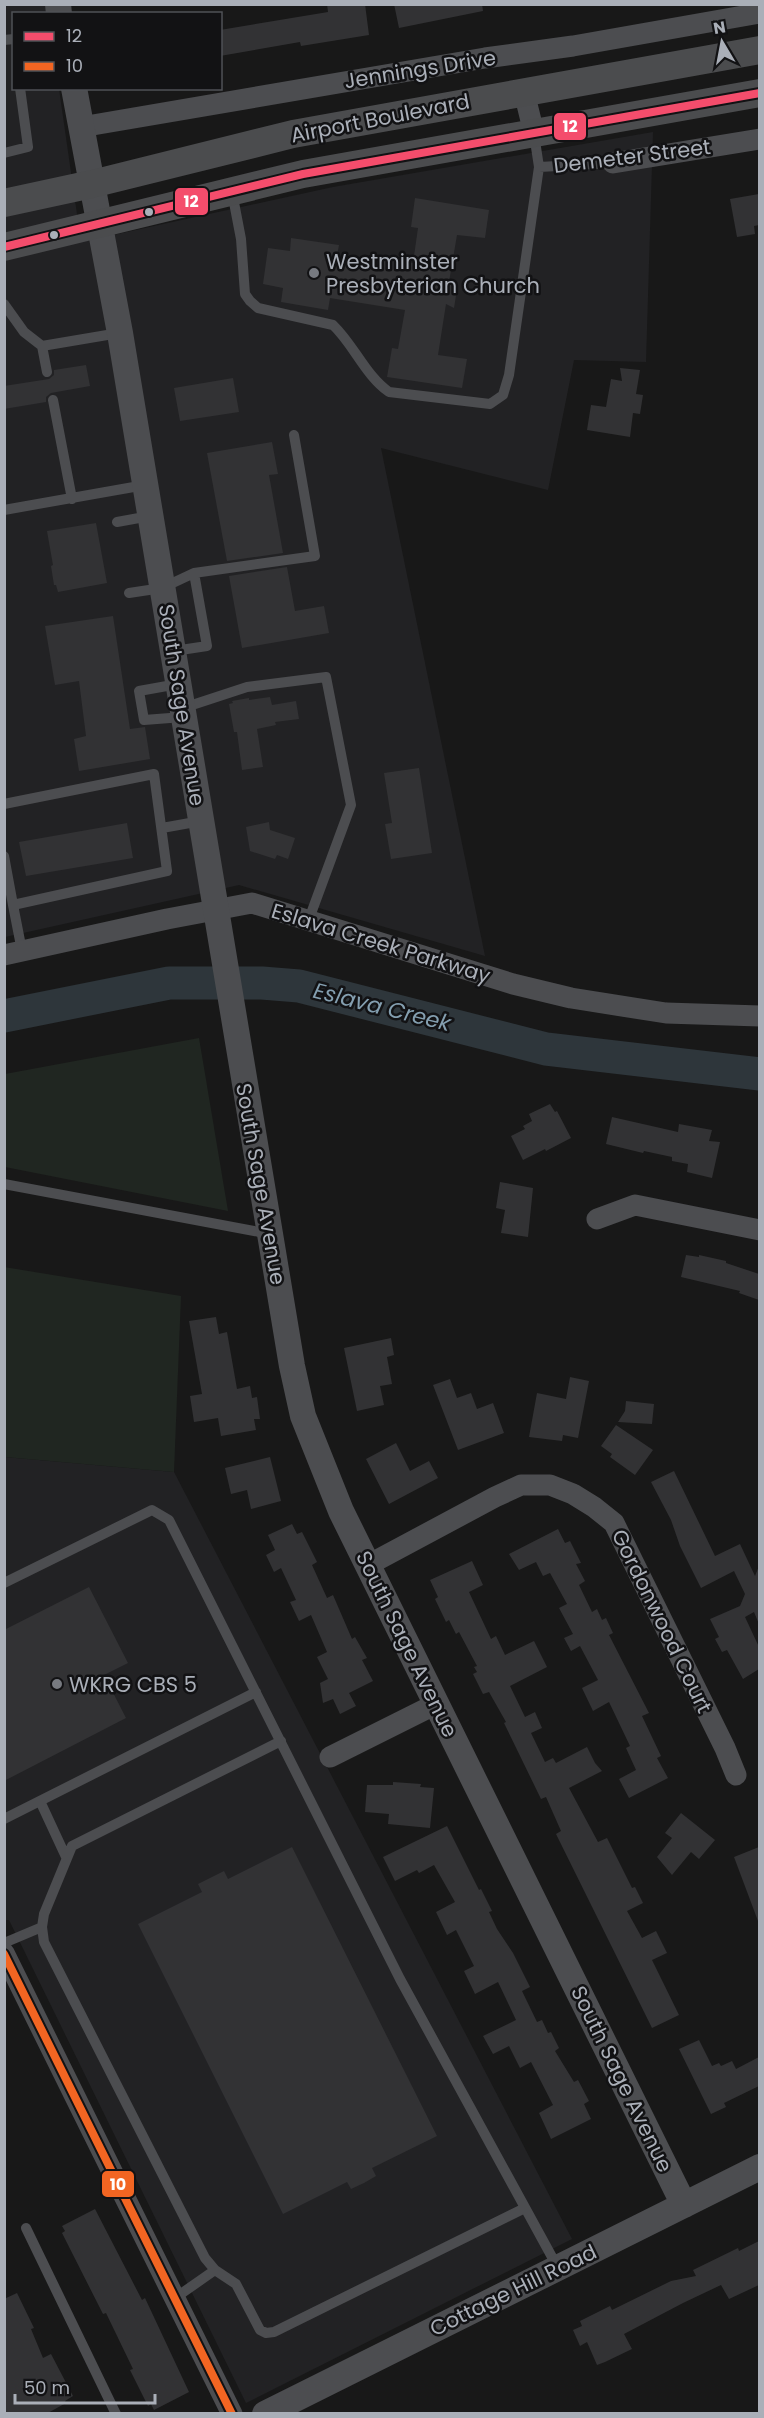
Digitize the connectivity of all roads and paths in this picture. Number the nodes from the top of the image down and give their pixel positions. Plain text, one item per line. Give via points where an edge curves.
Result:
1 (759, 13) edge
2 (759, 50) edge
3 (20, 90) edge
4 (74, 90) edge
5 (524, 92) junction
6 (759, 93) edge
7 (81, 128) junction
8 (534, 133) junction
9 (759, 139) edge
10 (4, 153) edge
11 (613, 163) joint
12 (539, 167) junction
13 (92, 184) junction
14 (232, 191) junction
15 (4, 203) edge
16 (99, 224) junction
17 (4, 247) edge
18 (4, 304) edge
19 (120, 333) junction
20 (42, 346) junction
21 (47, 372) dead end
22 (53, 400) dead end
23 (294, 435) dead end
24 (145, 485) junction
25 (72, 499) junction
26 (4, 510) edge
27 (150, 516) junction
28 (117, 522) dead end
29 (194, 573) junction
30 (162, 588) junction
31 (129, 593) dead end
32 (173, 652) junction
33 (178, 684) junction
34 (183, 713) junction
35 (4, 804) edge
36 (201, 821) junction
37 (162, 828) junction
38 (4, 856) edge
39 (13, 905) junction
40 (216, 910) junction
41 (309, 919) junction
42 (13, 953) edge
43 (759, 1016) edge
44 (4, 1184) edge
45 (597, 1219) dead end
46 (759, 1230) edge
47 (270, 1234) junction
48 (368, 1565) junction
49 (4, 1583) edge
50 (256, 1692) junction
51 (436, 1704) junction
52 (281, 1742) junction
53 (330, 1757) dead end
54 (735, 1775) dead end
55 (40, 1801) junction
56 (4, 1819) edge
57 (66, 1857) junction
58 (42, 1927) junction
59 (4, 1943) edge
60 (4, 1953) edge
61 (759, 2167) edge
62 (684, 2205) junction
63 (525, 2208) junction
64 (26, 2228) dead end
65 (558, 2268) junction
66 (214, 2270) junction
67 (175, 2298) junction
68 (276, 2411) edge
69 (116, 2414) edge
70 (232, 2414) edge

1 - 7 street, Jennings Drive
2 - 5 main road, Airport Boulevard
3 - 10 lane via 28,147
4 - 7 street, South Sage Avenue
5 - 8 street
5 - 13 main road, Airport Boulevard via 293,134
6 - 8 main road, Airport Boulevard
7 - 13 street, South Sage Avenue
8 - 12 lane, Demeter Street
8 - 14 main road, Airport Boulevard via 303,174
9 - 11 street, Demeter Street
11 - 12 lane, Demeter Street
12 - 14 lane via 509,375 503,395 490,404 389,392 376,383 333,324 258,308 245,294 241,238
13 - 15 main road, Airport Boulevard
13 - 16 street, South Sage Avenue
14 - 16 main road, Airport Boulevard
16 - 17 main road, Airport Boulevard
16 - 19 street, South Sage Avenue
18 - 20 lane via 24,332
19 - 20 lane
19 - 24 street, South Sage Avenue
20 - 21 lane
22 - 25 lane
23 - 29 lane via 315,556
24 - 25 lane
24 - 27 street, South Sage Avenue
25 - 26 lane
27 - 28 lane
27 - 30 street, South Sage Avenue
29 - 30 lane
29 - 32 lane via 207,646
30 - 31 lane
30 - 32 street, South Sage Avenue
32 - 33 street, South Sage Avenue
33 - 34 street, South Sage Avenue
33 - 34 lane via 139,691 144,720
34 - 36 street, South Sage Avenue
34 - 41 lane via 247,687 326,677 351,805
35 - 37 lane via 154,774
36 - 37 lane
36 - 40 street, South Sage Avenue
37 - 39 lane via 167,871
38 - 39 lane
39 - 42 lane
40 - 41 street, Eslava Creek Parkway via 252,903
40 - 42 street, Eslava Creek Parkway
40 - 47 street, South Sage Avenue
41 - 43 street, Eslava Creek Parkway via 571,999 666,1013
44 - 47 lane
45 - 46 street via 635,1205
47 - 48 street, South Sage Avenue via 303,1416 341,1511
48 - 51 street, South Sage Avenue
48 - 54 street, Gordonwood Court via 521,1485 550,1485 573,1494 614,1523
49 - 50 lane via 152,1510 169,1520
50 - 52 lane
50 - 55 lane
51 - 53 street
51 - 62 street, South Sage Avenue
52 - 57 lane via 76,1844
52 - 63 lane via 399,1979
55 - 56 lane
55 - 57 lane
57 - 58 lane
58 - 59 lane
58 - 66 lane via 44,1942
60 - 67 street
61 - 62 street, Cottage Hill Road
62 - 65 street, Cottage Hill Road
63 - 65 lane
63 - 66 lane via 274,2332 260,2330 236,2284
64 - 69 lane
65 - 68 street, Cottage Hill Road
66 - 67 lane
67 - 70 street

